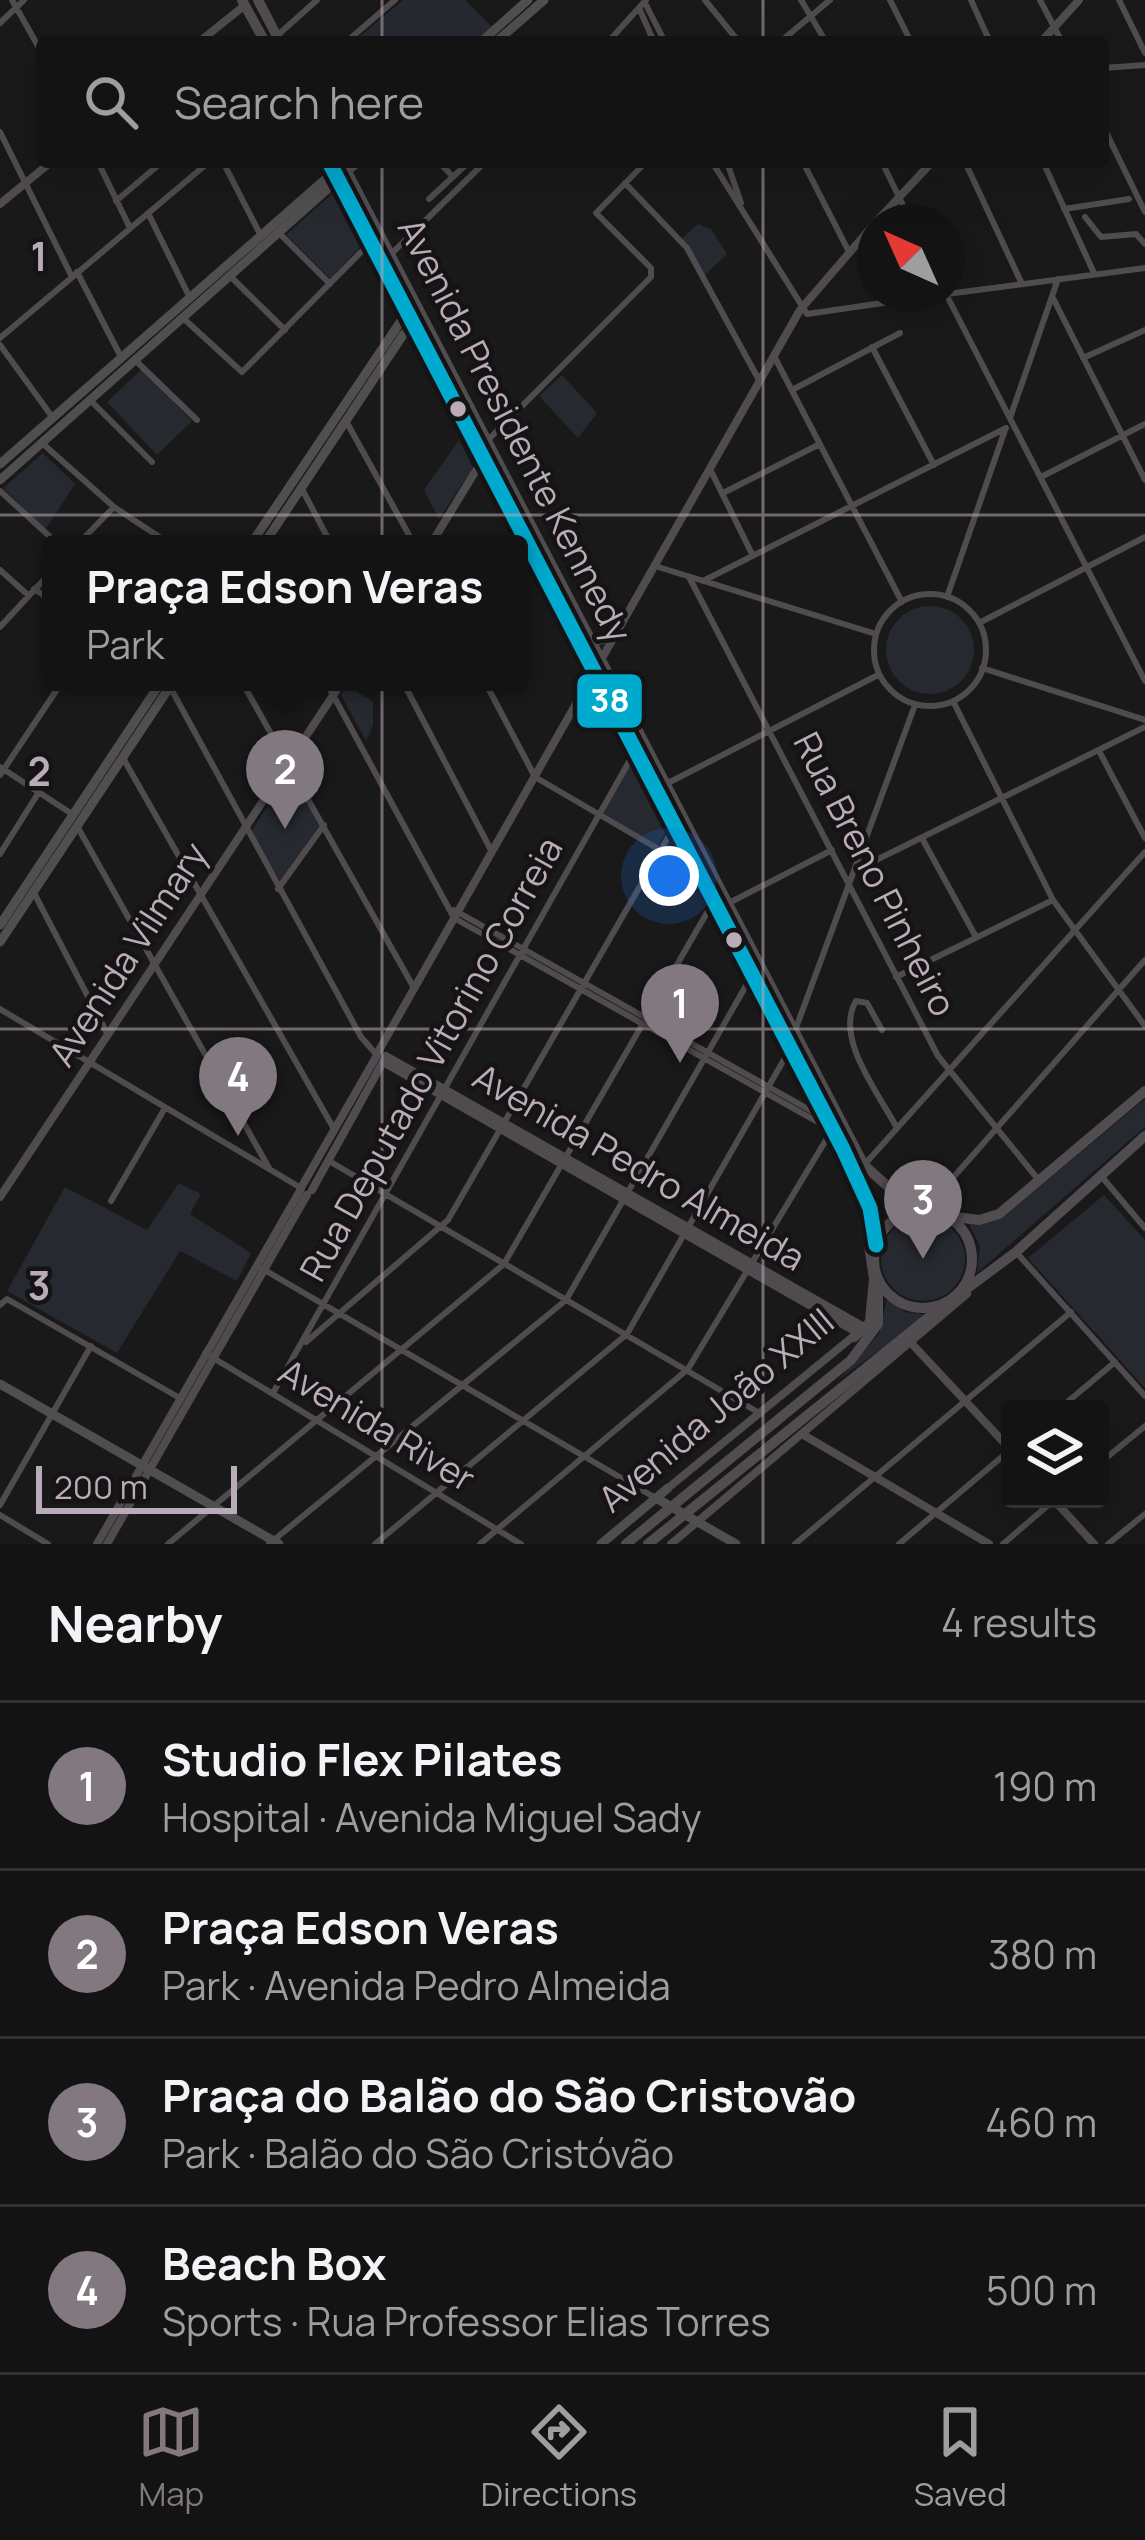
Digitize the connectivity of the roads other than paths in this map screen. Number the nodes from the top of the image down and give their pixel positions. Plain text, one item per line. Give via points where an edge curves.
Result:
1 (317, 0) edge
2 (395, 0) edge
3 (528, 0) edge
4 (544, 0) edge
5 (705, 0) edge
6 (801, 0) edge
7 (830, 0) edge
8 (890, 0) edge
9 (971, 0) edge
10 (1040, 0) edge
11 (1079, 0) edge
12 (1119, 0) edge
13 (18, 2) edge
14 (248, 2) edge
15 (642, 3) edge
16 (813, 14) junction
17 (0, 23) edge
18 (1054, 27) junction
19 (206, 36) edge
20 (270, 36) edge
21 (277, 36) edge
22 (353, 36) edge
23 (488, 36) edge
24 (503, 36) edge
25 (613, 36) edge
26 (652, 36) edge
27 (661, 36) edge
28 (734, 36) edge
29 (786, 36) edge
30 (823, 36) edge
31 (908, 36) edge
32 (987, 36) edge
33 (1046, 36) edge
34 (1059, 36) edge
35 (36, 40) edge
36 (1145, 53) edge
37 (1145, 65) edge
38 (1109, 68) edge
39 (0, 132) edge
40 (1109, 138) edge
41 (44, 168) edge
42 (101, 168) edge
43 (155, 168) edge
44 (202, 168) edge
45 (226, 168) edge
46 (340, 168) edge
47 (445, 168) edge
48 (463, 168) edge
49 (479, 168) edge
50 (640, 168) edge
51 (716, 168) edge
52 (729, 168) edge
53 (806, 168) edge
54 (885, 168) edge
55 (926, 168) edge
56 (968, 168) edge
57 (1046, 168) edge
58 (453, 177) junction
59 (26, 182) junction
60 (625, 183) junction
61 (899, 198) junction
62 (429, 199) dead end
63 (1129, 199) dead end
64 (116, 201) junction
65 (0, 204) edge
66 (893, 204) edge
67 (902, 204) edge
68 (742, 206) junction
69 (1064, 209) junction
70 (1145, 212) edge
71 (148, 213) junction
72 (1085, 218) dead end
73 (130, 228) junction
74 (279, 232) junction
75 (261, 236) junction
76 (857, 241) edge
77 (371, 242) junction
78 (1145, 244) edge
79 (848, 250) junction
80 (386, 258) junction
81 (1145, 268) edge
82 (1094, 274) junction
83 (75, 275) junction
84 (230, 276) junction
85 (1058, 279) junction
86 (330, 284) junction
87 (1022, 284) junction
88 (965, 292) edge
89 (190, 298) junction
90 (1053, 298) junction
91 (857, 307) edge
92 (800, 310) junction
93 (407, 311) junction
94 (955, 312) edge
95 (183, 318) junction
96 (414, 326) junction
97 (285, 330) junction
98 (1145, 330) edge
99 (900, 333) dead end
100 (0, 342) edge
101 (872, 347) junction
102 (774, 356) junction
103 (121, 357) junction
104 (1083, 358) junction
105 (135, 360) junction
106 (760, 382) junction
107 (792, 390) junction
108 (90, 400) junction
109 (343, 416) junction
110 (53, 418) junction
111 (1010, 419) junction
112 (197, 420) dead end
113 (1145, 424) edge
114 (1006, 428) junction
115 (1122, 435) junction
116 (488, 440) junction
117 (42, 443) junction
118 (820, 444) junction
119 (483, 461) junction
120 (152, 462) dead end
121 (0, 464) edge
122 (934, 465) junction
123 (710, 469) junction
124 (1041, 477) junction
125 (0, 480) edge
126 (1145, 480) edge
127 (298, 483) junction
128 (0, 491) edge
129 (723, 493) junction
130 (114, 507) junction
131 (854, 508) junction
132 (48, 535) edge
133 (87, 535) edge
134 (148, 535) edge
135 (258, 535) edge
136 (269, 535) edge
137 (326, 535) edge
138 (409, 535) edge
139 (437, 535) edge
140 (522, 535) edge
141 (1145, 538) edge
142 (528, 546) edge
143 (753, 556) junction
144 (655, 566) junction
145 (1088, 566) junction
146 (0, 570) edge
147 (689, 577) junction
148 (42, 581) edge
149 (703, 581) junction
150 (32, 592) junction
151 (42, 596) edge
152 (947, 597) junction
153 (902, 602) junction
154 (979, 623) junction
155 (0, 627) edge
156 (876, 634) junction
157 (615, 637) junction
158 (592, 641) junction
159 (602, 660) junction
160 (982, 668) junction
161 (595, 673) junction
162 (878, 675) junction
163 (1145, 681) edge
164 (56, 691) edge
165 (162, 691) edge
166 (163, 691) edge
167 (172, 691) edge
168 (247, 691) edge
169 (331, 691) edge
170 (336, 691) edge
171 (408, 691) edge
172 (490, 691) edge
173 (333, 695) junction
174 (953, 701) junction
175 (915, 705) junction
176 (1145, 724) edge
177 (771, 731) junction
178 (635, 751) junction
179 (1099, 751) junction
180 (123, 758) junction
181 (288, 761) junction
182 (1, 770) edge
183 (535, 777) junction
184 (665, 785) junction
185 (39, 792) junction
186 (1004, 802) junction
187 (598, 814) junction
188 (74, 815) junction
189 (324, 824) junction
190 (675, 826) junction
191 (244, 827) junction
192 (77, 828) junction
193 (1145, 838) edge
194 (923, 839) junction
195 (660, 850) junction
196 (832, 850) junction
197 (1145, 851) edge
198 (492, 852) junction
199 (0, 854) edge
200 (856, 870) junction
201 (278, 889) junction
202 (850, 890) junction
203 (33, 893) junction
204 (198, 895) junction
205 (1053, 901) junction
206 (728, 903) junction
207 (712, 904) junction
208 (454, 913) junction
209 (0, 926) edge
210 (1073, 932) junction
211 (976, 937) junction
212 (0, 942) edge
213 (521, 951) junction
214 (1145, 960) edge
215 (155, 961) junction
216 (751, 976) junction
217 (896, 977) junction
218 (582, 986) junction
219 (414, 988) junction
220 (1116, 991) junction
221 (0, 1009) edge
222 (643, 1020) junction
223 (1145, 1026) edge
224 (882, 1030) dead end
225 (794, 1032) junction
226 (107, 1033) junction
227 (790, 1049) junction
228 (380, 1056) junction
229 (705, 1056) junction
230 (88, 1063) junction
231 (946, 1072) junction
232 (442, 1090) junction
233 (765, 1090) junction
234 (1145, 1091) edge
235 (165, 1108) junction
236 (502, 1124) junction
237 (830, 1125) junction
238 (897, 1128) junction
239 (334, 1129) junction
240 (996, 1129) junction
241 (1145, 1136) edge
242 (324, 1158) junction
243 (563, 1160) junction
244 (864, 1165) junction
245 (269, 1168) junction
246 (1102, 1178) junction
247 (857, 1179) junction
248 (1038, 1179) junction
249 (305, 1190) junction
250 (383, 1192) junction
251 (624, 1195) junction
252 (0, 1197) edge
253 (110, 1201) dead end
254 (921, 1208) junction
255 (947, 1216) junction
256 (442, 1228) junction
257 (1145, 1228) edge
258 (684, 1230) junction
259 (876, 1245) junction
260 (1016, 1252) junction
261 (504, 1264) junction
262 (747, 1266) junction
263 (262, 1268) junction
264 (878, 1281) junction
265 (977, 1285) junction
266 (953, 1298) junction
267 (566, 1300) junction
268 (3, 1302) edge
269 (326, 1304) junction
270 (882, 1304) junction
271 (1071, 1312) junction
272 (343, 1314) junction
273 (932, 1324) junction
274 (859, 1332) junction
275 (627, 1334) junction
276 (303, 1344) junction
277 (913, 1345) junction
278 (91, 1346) junction
279 (402, 1350) junction
280 (209, 1355) junction
281 (1115, 1362) junction
282 (872, 1363) junction
283 (688, 1369) junction
284 (0, 1384) edge
285 (466, 1385) junction
286 (273, 1393) junction
287 (1145, 1396) edge
288 (178, 1397) junction
289 (965, 1400) junction
290 (1070, 1400) edge
291 (761, 1414) junction
292 (53, 1415) junction
293 (317, 1421) junction
294 (525, 1421) junction
295 (1145, 1426) edge
296 (802, 1434) junction
297 (1001, 1440) edge
298 (585, 1456) junction
299 (1109, 1456) edge
300 (377, 1457) junction
301 (1001, 1458) edge
302 (145, 1467) junction
303 (874, 1476) junction
304 (668, 1488) joint
305 (439, 1493) junction
306 (656, 1498) junction
307 (0, 1505) edge
308 (214, 1507) junction
309 (671, 1507) junction
310 (1046, 1508) edge
311 (1062, 1508) edge
312 (936, 1513) junction
313 (684, 1514) junction
314 (1145, 1514) edge
315 (0, 1515) edge
316 (698, 1522) junction
317 (497, 1530) junction
318 (274, 1543) edge
319 (48, 1544) edge
320 (97, 1544) edge
321 (106, 1544) edge
322 (168, 1544) edge
323 (376, 1544) edge
324 (479, 1544) edge
325 (521, 1544) edge
326 (601, 1544) edge
327 (626, 1544) edge
328 (648, 1544) edge
329 (671, 1544) edge
330 (736, 1544) edge
331 (795, 1544) edge
332 (899, 1544) edge
333 (989, 1544) edge
334 (1003, 1544) edge
335 (1094, 1544) edge
336 (1108, 1544) edge

1 - 21 street
2 - 22 street
3 - 23 main road
4 - 24 main road
5 - 28 street
6 - 16 street
7 - 16 street
8 - 31 street
9 - 32 street
10 - 18 street
11 - 18 street
12 - 36 street
13 - 17 street
13 - 35 street
14 - 19 street
14 - 20 main road
15 - 25 street
15 - 26 street
15 - 27 street
16 - 29 street
16 - 30 street
18 - 33 street
18 - 34 street
37 - 38 street
39 - 59 street
40 - 70 street
41 - 59 street
42 - 64 street
43 - 64 street
44 - 71 street
45 - 75 street
46 - 74 main road
46 - 75 main road
46 - 77 main road, Avenida Presidente Kennedy
46 - 80 main road, Avenida Presidente Kennedy
47 - 58 street
48 - 58 street
49 - 80 street
50 - 60 street
51 - 68 street
52 - 68 street
53 - 79 street
54 - 61 street
55 - 61 street
56 - 87 street
57 - 69 street
58 - 62 street
59 - 65 street
59 - 83 street
60 - 106 street via 684,243
60 - 116 street via 597,216 651,268 650,278
61 - 66 street
61 - 67 street
63 - 69 street
64 - 73 street
68 - 92 street
69 - 82 street
71 - 73 street
71 - 89 street
72 - 78 street via 1101,237 1136,234
73 - 83 street
74 - 84 main road
74 - 86 street
75 - 89 main road
76 - 79 street
77 - 80 main road, Avenida Presidente Kennedy
77 - 86 street
79 - 92 street
80 - 93 main road, Avenida Presidente Kennedy
80 - 116 main road, Avenida Presidente Kennedy
81 - 82 street
82 - 85 street
83 - 100 street
83 - 103 street
84 - 95 main road
84 - 97 street
85 - 87 street
85 - 90 street
86 - 97 street
87 - 88 street
89 - 103 main road
90 - 104 street
90 - 111 street
91 - 92 street
92 - 102 street
93 - 96 main road, Avenida Presidente Kennedy
93 - 109 main road
94 - 111 street
95 - 97 street via 242,372
95 - 105 main road
96 - 109 main road
96 - 119 main road, Avenida Presidente Kennedy
98 - 104 street
99 - 101 street
100 - 110 street
101 - 107 street
101 - 122 street
102 - 106 street
102 - 107 street
103 - 110 main road
104 - 115 street
105 - 108 main road
105 - 112 street
106 - 123 street
107 - 118 street
108 - 117 main road
108 - 120 street
109 - 127 main road
109 - 138 street
110 - 121 main road
111 - 114 street
111 - 124 street
113 - 115 street
114 - 122 street
114 - 152 street
115 - 124 street
115 - 126 street
116 - 119 street
116 - 158 main road, Avenida Presidente Kennedy
117 - 125 main road
117 - 130 street
118 - 129 street
118 - 131 street
119 - 139 street
119 - 140 main road, Avenida Presidente Kennedy
122 - 131 street
123 - 129 street
123 - 144 street
124 - 145 street
127 - 135 main road
127 - 136 main road
127 - 137 street
128 - 132 street
129 - 143 street
130 - 133 street
130 - 134 street
131 - 143 street
131 - 153 street
141 - 145 street
142 - 161 main road, Avenida Presidente Kennedy
143 - 149 street
144 - 147 street
144 - 157 street
145 - 154 street
145 - 163 street
146 - 150 street
147 - 149 street
147 - 177 street, Rua Breno Pinheiro
148 - 150 street
149 - 156 street
150 - 151 street
150 - 155 street
152 - 153 street
152 - 154 street
153 - 156 street
154 - 160 street
156 - 162 street
157 - 158 main road
157 - 159 street
158 - 159 main road, Avenida Presidente Kennedy
159 - 161 street
159 - 184 main road, Avenida Presidente Kennedy
160 - 174 street
160 - 176 street
161 - 178 main road, Avenida Presidente Kennedy
161 - 183 street
162 - 175 street
162 - 177 street
164 - 182 street
165 - 188 main road
166 - 180 main road
167 - 191 street, Avenida Pedro Almeida
168 - 181 street
169 - 173 street
170 - 173 street, Avenida Vilmary
171 - 198 street
172 - 183 street
173 - 181 street, Avenida Vilmary
173 - 208 street
174 - 175 street
174 - 186 street
175 - 200 street
176 - 179 street
177 - 184 street
177 - 196 street, Rua Breno Pinheiro
178 - 187 street, Rua Deputado Vitorino Correia
178 - 190 main road, Avenida Presidente Kennedy
179 - 186 street
179 - 193 street
180 - 192 main road
180 - 204 street
181 - 189 street
181 - 191 street, Avenida Vilmary
182 - 185 street
183 - 187 street
183 - 198 street
184 - 206 main road, Avenida Presidente Kennedy
185 - 188 street
185 - 199 street
186 - 194 street
186 - 205 street
187 - 195 street
187 - 213 street, Rua Deputado Vitorino Correia
188 - 192 street
188 - 209 main road
189 - 201 street
189 - 219 street
190 - 195 street
190 - 207 main road, Avenida Presidente Kennedy
191 - 201 street, Avenida Pedro Almeida
191 - 204 street, Avenida Vilmary
192 - 203 main road
192 - 215 street
194 - 200 street
194 - 211 street
195 - 218 street
196 - 202 street, Rua Breno Pinheiro
196 - 206 street
197 - 210 street
198 - 208 street
200 - 202 street
201 - 228 street, Avenida Pedro Almeida via 361,1037
202 - 217 street, Rua Breno Pinheiro
202 - 225 street
203 - 212 main road
203 - 226 street
204 - 215 street, Avenida Vilmary
204 - 239 street
205 - 210 street
205 - 211 street
206 - 225 main road, Avenida Presidente Kennedy
207 - 216 main road, Avenida Presidente Kennedy
207 - 222 street
208 - 213 street
208 - 219 street
210 - 220 street
210 - 231 street
211 - 217 street
213 - 218 street
213 - 232 street, Rua Deputado Vitorino Correia
214 - 220 street
215 - 226 street, Avenida Vilmary
215 - 245 street
216 - 227 main road, Avenida Presidente Kennedy
216 - 229 street
217 - 231 street, Rua Breno Pinheiro
218 - 222 street
218 - 236 street
219 - 228 street
220 - 223 street
220 - 240 street
221 - 230 street
222 - 229 street
222 - 243 street
224 - 238 street via 868,1003 856,1000 850,1035
225 - 244 main road, Avenida Presidente Kennedy
226 - 230 street, Avenida Vilmary
227 - 233 street
227 - 237 main road, Avenida Presidente Kennedy
228 - 232 street, Avenida Pedro Almeida
228 - 239 street
228 - 242 street
229 - 233 street
229 - 251 street
230 - 235 street
230 - 252 street, Avenida Vilmary
231 - 238 street
231 - 240 street, Rua Breno Pinheiro
232 - 236 street, Avenida Pedro Almeida
232 - 250 street, Rua Deputado Vitorino Correia
233 - 237 street
233 - 258 street
234 - 248 main road
235 - 245 street
235 - 253 street
236 - 243 street, Avenida Pedro Almeida
236 - 256 street
237 - 247 main road, Avenida Presidente Kennedy
237 - 262 street
238 - 244 street
239 - 242 street
240 - 248 street, Rua Breno Pinheiro
240 - 254 street
241 - 246 main road, Avenida João XXIII
242 - 249 street
242 - 250 street
243 - 251 street, Avenida Pedro Almeida
243 - 261 street
244 - 254 main road, Avenida Presidente Kennedy via 894,1196
245 - 249 street
246 - 257 street
246 - 260 main road, Avenida João XXIII
247 - 259 main road, Avenida Presidente Kennedy
247 - 274 street, Avenida João XXIII via 873,1280 871,1315
248 - 254 main road via 986,1212
248 - 255 main road via 992,1217
249 - 263 street
250 - 256 street
250 - 269 street, Rua Deputado Vitorino Correia
251 - 258 street, Avenida Pedro Almeida
251 - 267 street
254 - 255 main road
254 - 259 main road via 891,1222
255 - 266 main road via 972,1253
256 - 261 street
256 - 272 street
258 - 262 street, Avenida Pedro Almeida
258 - 275 street
259 - 264 main road
260 - 265 main road, Avenida João XXIII
260 - 271 street
261 - 267 street
261 - 279 street
262 - 274 street, Avenida Pedro Almeida
262 - 283 street
263 - 269 street
263 - 280 street
264 - 266 main road via 909,1306
264 - 270 main road, Avenida João XXIII
265 - 266 main road, Avenida João XXIII
265 - 273 street, Avenida João XXIII
266 - 282 main road, Avenida João XXIII
267 - 275 street
267 - 285 street
268 - 278 street
269 - 272 street
269 - 276 street, Rua Deputado Vitorino Correia
270 - 274 main road
270 - 309 main road, Avenida João XXIII via 872,1335 851,1360
271 - 281 street
271 - 289 street
272 - 276 street
272 - 279 street
273 - 277 street, Avenida João XXIII
273 - 282 main road
274 - 291 street, Avenida João XXIII
275 - 283 street
275 - 294 street
276 - 286 street, Rua Deputado Vitorino Correia
277 - 289 street
277 - 296 street, Avenida João XXIII
278 - 288 street
278 - 292 street
279 - 285 street
279 - 293 street
280 - 286 street, Avenida River
280 - 288 street
280 - 302 street
281 - 287 street
281 - 290 street
282 - 313 main road, Avenida João XXIII
283 - 291 street
283 - 298 street
284 - 292 main road
285 - 294 street
285 - 300 street
286 - 293 street, Avenida River
288 - 302 street
289 - 297 street
289 - 303 street
291 - 304 street, Avenida João XXIII
292 - 302 main road
292 - 307 street
293 - 300 street, Avenida River
293 - 308 street
294 - 298 street
294 - 305 street
295 - 299 street
296 - 303 street
296 - 316 street, Avenida João XXIII
298 - 306 street
298 - 317 street
300 - 305 street, Avenida River
300 - 318 street
301 - 312 street
302 - 308 main road
302 - 320 street
302 - 321 street
303 - 312 street
303 - 331 street
304 - 306 main road, Avenida João XXIII
305 - 317 street, Avenida River
305 - 323 street
306 - 309 main road
306 - 326 main road, Avenida João XXIII
308 - 318 main road
308 - 322 street
309 - 313 main road
309 - 327 main road, Avenida João XXIII
310 - 334 street
311 - 335 street
312 - 332 street
312 - 333 street
313 - 316 main road
313 - 328 main road, Avenida João XXIII
314 - 336 street
315 - 319 street
316 - 329 street, Avenida João XXIII
316 - 330 main road
317 - 324 street
317 - 325 street, Avenida River

